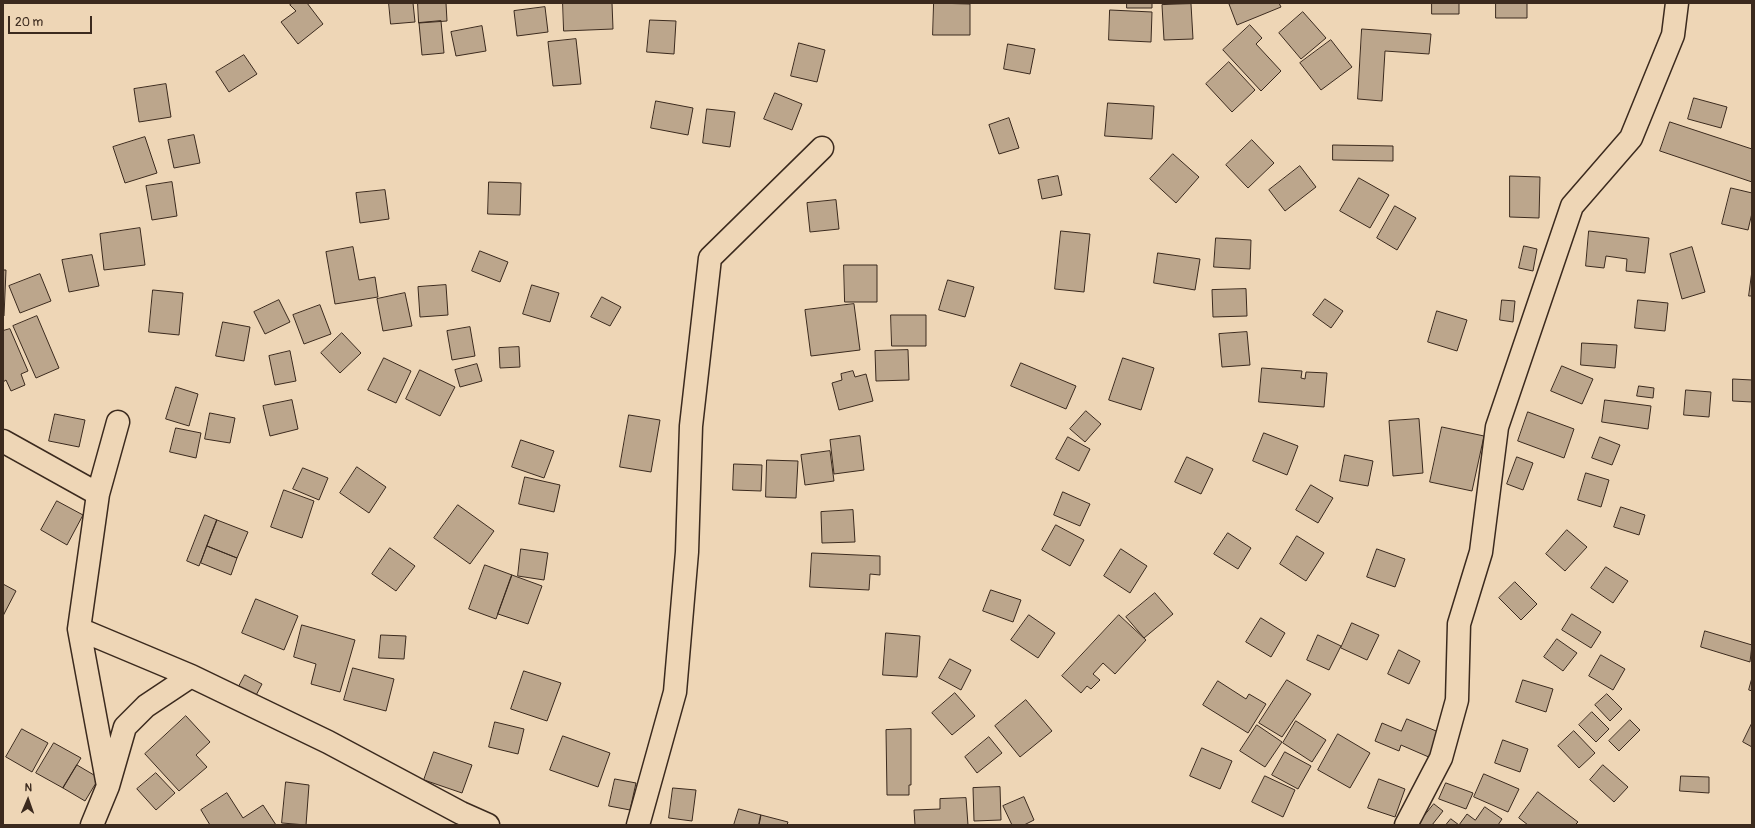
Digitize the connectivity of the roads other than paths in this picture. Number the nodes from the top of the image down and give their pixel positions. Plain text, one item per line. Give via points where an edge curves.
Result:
1 (1677, 3) edge
2 (822, 148) dead end
3 (118, 422) dead end
4 (3, 441) edge
5 (98, 494) junction
6 (79, 629) junction
7 (191, 676) junction
8 (108, 786) junction
9 (92, 825) edge
10 (488, 825) edge
11 (638, 825) edge
12 (1406, 825) edge

1 - 12 street via 1673,35 1631,138 1572,206 1497,427 1481,552 1459,624 1457,700 1441,758
2 - 11 street via 710,258 691,426 687,552 675,692
3 - 5 street
4 - 5 street
5 - 6 street
6 - 7 street
6 - 8 street
7 - 8 street via 146,706 125,727
7 - 10 street via 328,742
8 - 9 street

